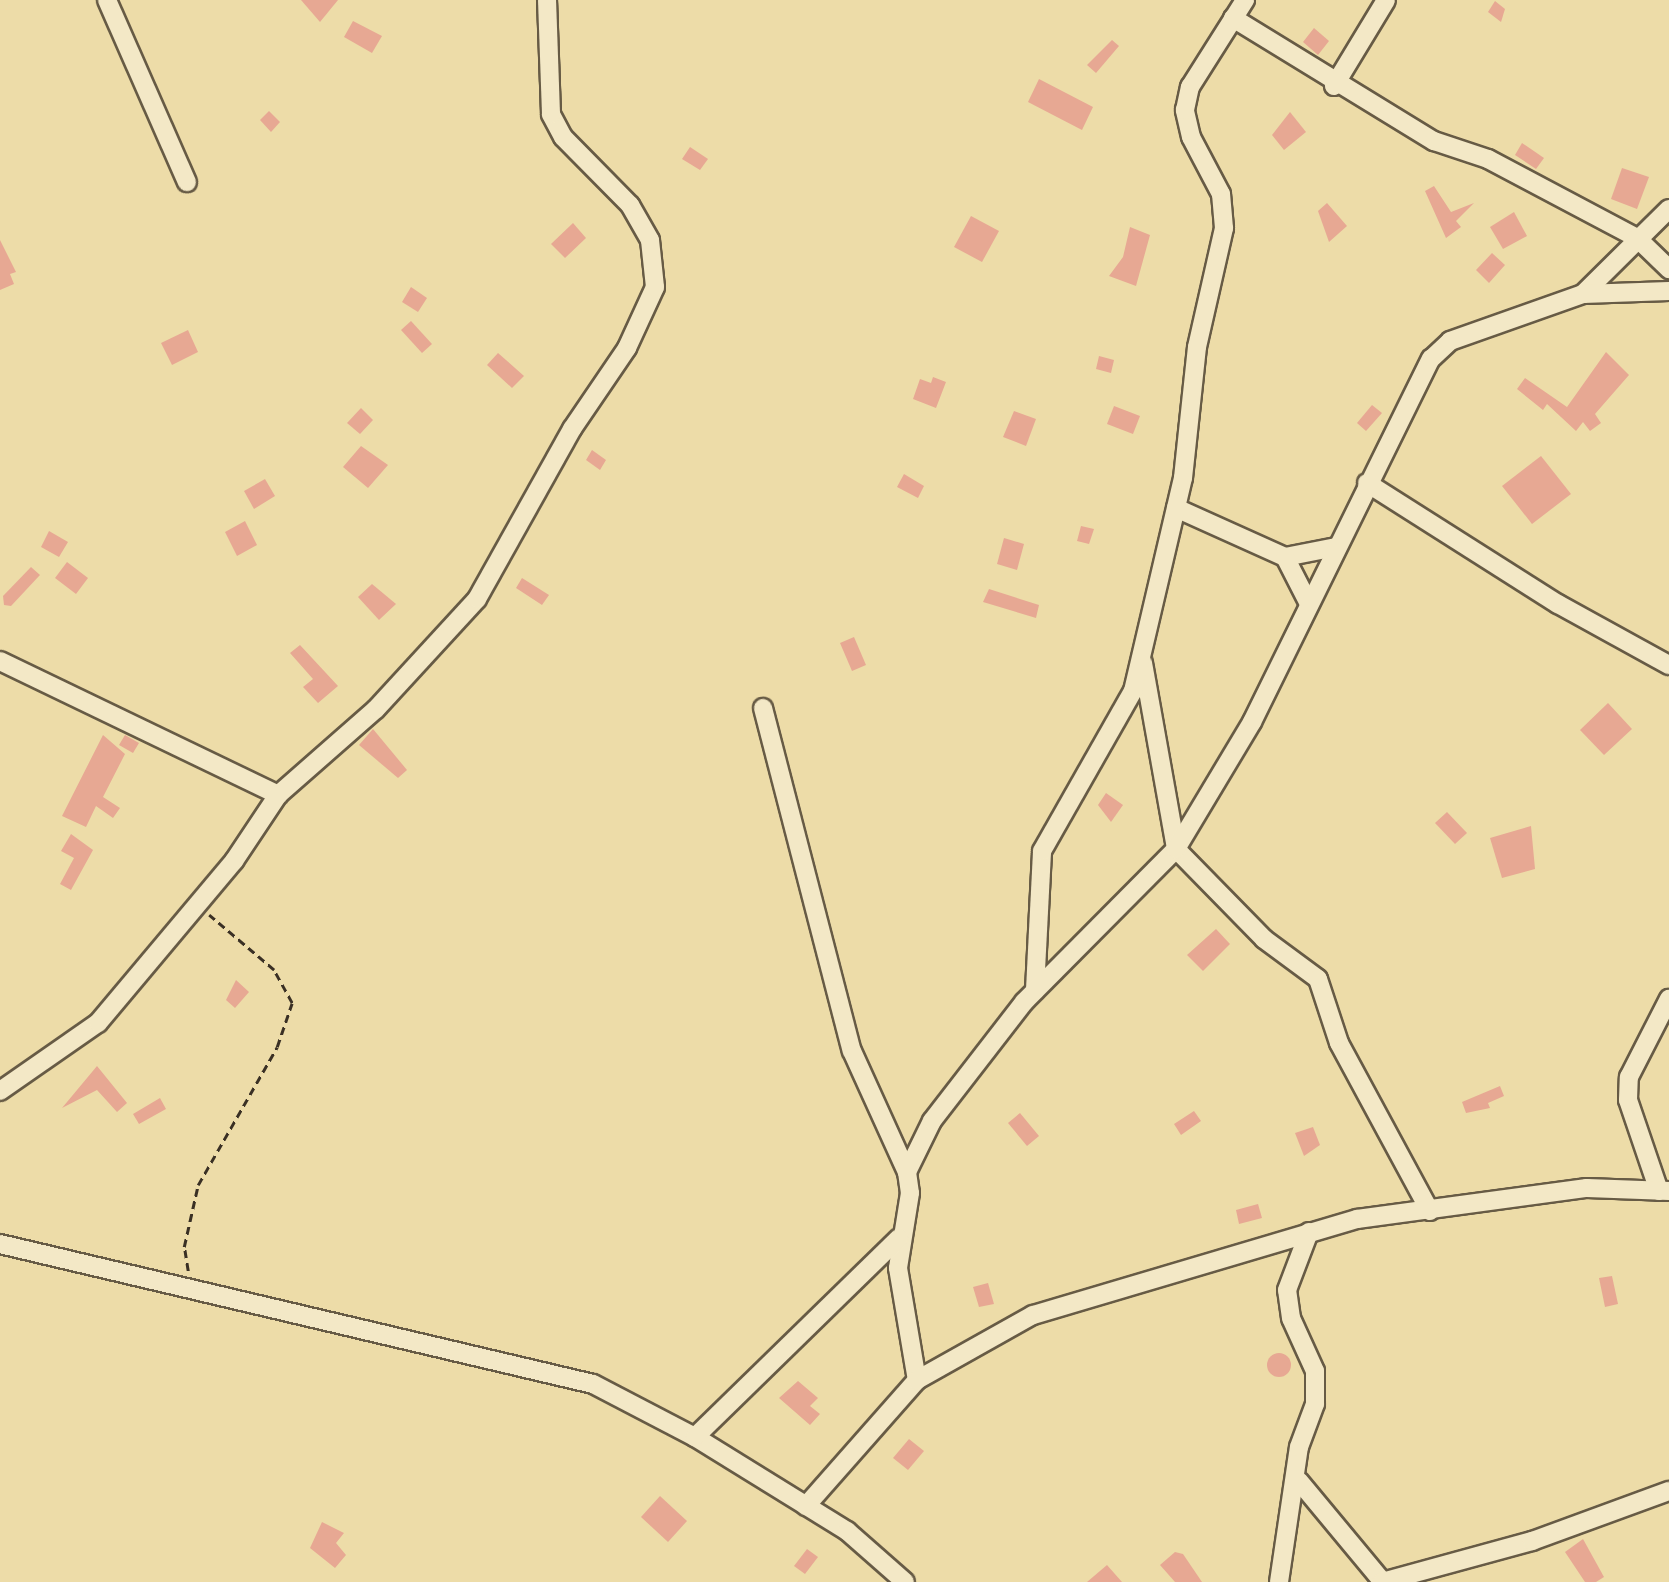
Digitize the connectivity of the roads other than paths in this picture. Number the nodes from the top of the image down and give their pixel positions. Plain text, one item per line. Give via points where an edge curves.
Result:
1 (107, 0) edge
2 (547, 0) edge
3 (1244, 0) edge
4 (1386, 0) edge
5 (1233, 18) junction
6 (1334, 86) junction
7 (187, 182) dead end
8 (1669, 209) edge
9 (1638, 238) junction
10 (1669, 269) edge
11 (1669, 291) edge
12 (1584, 294) junction
13 (1367, 482) junction
14 (1176, 508) junction
15 (1336, 547) junction
16 (1284, 556) junction
17 (1309, 604) junction
18 (1142, 657) junction
19 (0, 661) edge
20 (1669, 665) edge
21 (764, 708) dead end
22 (278, 796) junction
23 (1176, 849) junction
24 (1035, 990) junction
25 (1669, 999) edge
26 (0, 1090) edge
27 (907, 1172) junction
28 (1664, 1191) edge
29 (1430, 1211) junction
30 (1309, 1232) junction
31 (899, 1238) junction
32 (0, 1244) edge
33 (917, 1380) junction
34 (694, 1437) junction
35 (1299, 1481) junction
36 (1669, 1491) edge
37 (806, 1506) junction
38 (906, 1582) edge
39 (1279, 1582) edge
40 (1382, 1582) edge

1 - 7 street
2 - 22 street via 551,114 640,219 655,287 628,348 572,429 477,599 376,709
3 - 5 street
4 - 6 street
5 - 6 street
5 - 14 street via 1190,87 1185,110 1221,194 1224,228 1196,347
6 - 9 street
8 - 9 street
9 - 10 street
9 - 12 street
11 - 12 street
12 - 13 street via 1450,340 1431,359
13 - 15 street
13 - 20 street via 1558,604
14 - 16 street
14 - 18 street
15 - 16 street
15 - 17 street
16 - 17 street
17 - 23 street via 1232,759
18 - 23 street
18 - 24 street via 1122,716 1042,852
19 - 22 street
21 - 27 street via 852,1051
22 - 26 street via 98,1024
23 - 24 street
23 - 29 street via 1264,939 1318,980 1339,1043
24 - 27 street via 932,1122
25 - 28 street via 1629,1077 1628,1100
27 - 31 street
28 - 29 street via 1587,1188
29 - 30 street
30 - 33 street via 1032,1315
30 - 35 street via 1288,1290 1291,1318 1315,1371
31 - 33 street via 907,1343
31 - 34 street
32 - 34 street via 190,1294 593,1384
33 - 37 street
34 - 37 street
35 - 39 street
35 - 40 street
36 - 40 street via 1532,1541
37 - 38 street via 867,1546

